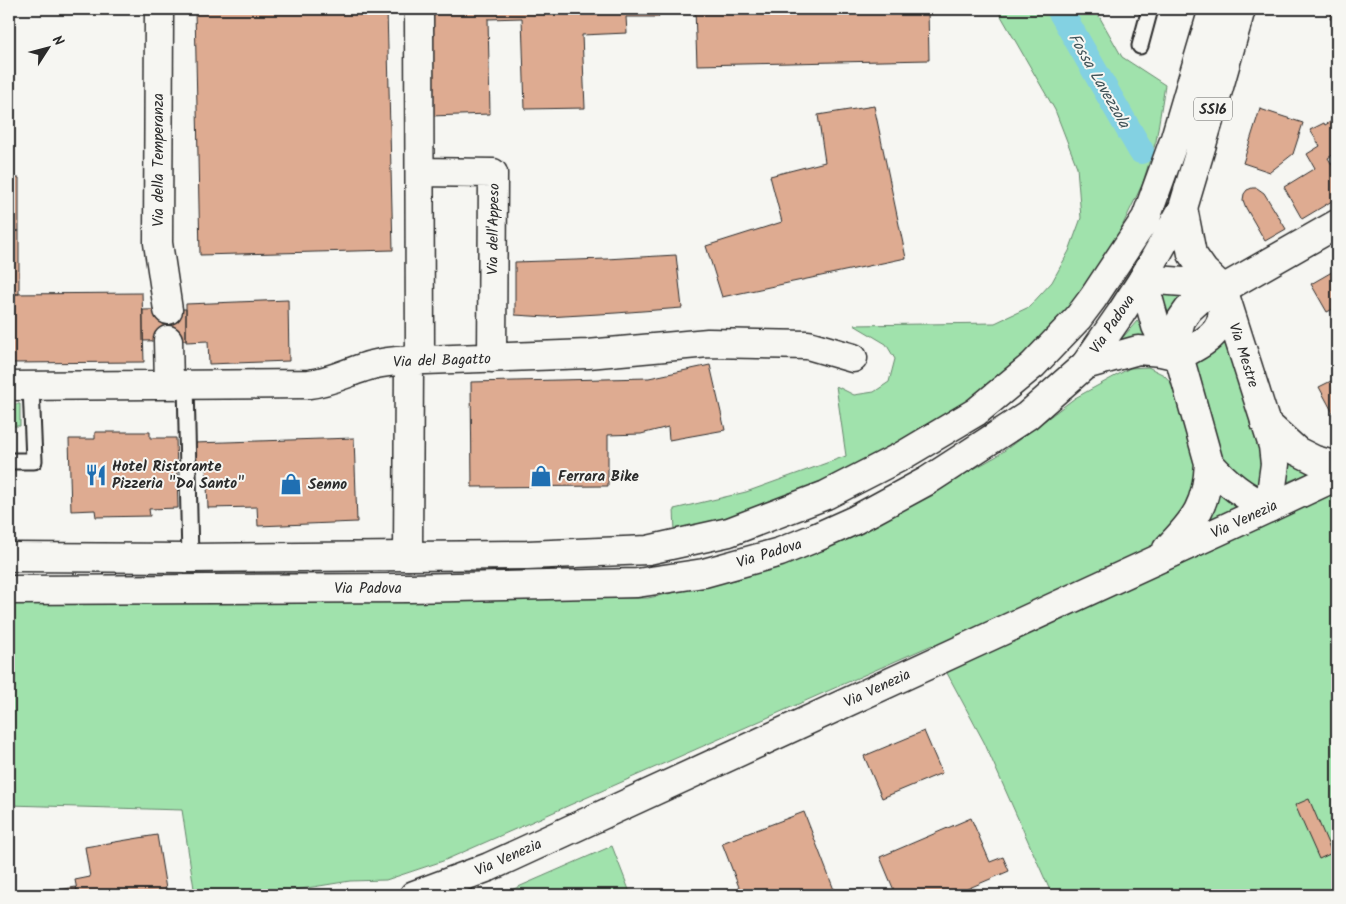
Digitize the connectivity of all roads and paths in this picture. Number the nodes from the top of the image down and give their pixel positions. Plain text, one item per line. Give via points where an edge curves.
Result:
1 (159, 9) edge
2 (419, 9) edge
3 (1150, 9) edge
4 (1213, 9) edge
5 (1241, 9) edge
6 (1140, 46) dead end
7 (420, 172) junction
8 (1183, 208) junction
9 (1337, 224) edge
10 (1116, 262) junction
11 (1143, 279) junction
12 (1223, 289) junction
13 (168, 310) dead end
14 (168, 340) dead end
15 (1179, 356) junction
16 (492, 358) junction
17 (853, 358) dead end
18 (415, 360) junction
19 (1085, 365) junction
20 (178, 385) junction
21 (20, 386) edge
22 (1265, 422) junction
23 (9, 461) edge
24 (1209, 462) junction
25 (1337, 466) edge
26 (1337, 476) edge
27 (1269, 508) junction
28 (648, 550) junction
29 (408, 556) junction
30 (9, 557) edge
31 (190, 558) junction
32 (1158, 558) junction
33 (652, 581) junction
34 (409, 588) junction
35 (9, 590) edge
36 (423, 894) edge

1 - 13 street, Via della Temperanza via 158,243
2 - 7 street
3 - 6 lane
4 - 10 street, Via Padova via 1175,138 1146,218
5 - 8 street, Via Padova / SS16
7 - 16 street, Via dell'Appeso via 493,173
7 - 18 street
8 - 11 street, Via Padova
8 - 12 street, Via Mestre via 1192,254
9 - 12 street
10 - 11 street
10 - 28 street, Via Padova via 1078,318 1033,365 976,412 902,456 826,495 729,532
11 - 12 street via 1197,283
11 - 15 street via 1156,326 1162,338
11 - 19 street, Via Padova
12 - 15 street via 1202,297 1181,320
12 - 22 street, Via Mestre
14 - 20 street
15 - 19 street via 1138,350
15 - 24 street
16 - 17 street, Via del Bagatto via 588,354 708,343 808,345
16 - 18 street, Via del Bagatto
18 - 20 street, Via del Bagatto via 377,364 309,384
18 - 29 street
19 - 33 street, Via Padova via 1027,416 927,481 855,520 780,552 704,573
20 - 21 street, Via del Bagatto
20 - 31 lane via 190,513
21 - 23 lane, Via del Bagatto via 34,461
22 - 25 street via 1297,451
22 - 27 street, Via Mestre via 1275,464
24 - 27 street via 1236,489
24 - 32 street via 1208,484 1197,515
26 - 27 street, Via Venezia
27 - 32 street, Via Venezia
28 - 29 street, Via Padova
28 - 33 street
29 - 31 street, Via Padova
29 - 34 street
30 - 31 street, Via Padova
32 - 36 street, Via Venezia via 489,867
33 - 34 street, Via Padova
34 - 35 street, Via Padova

